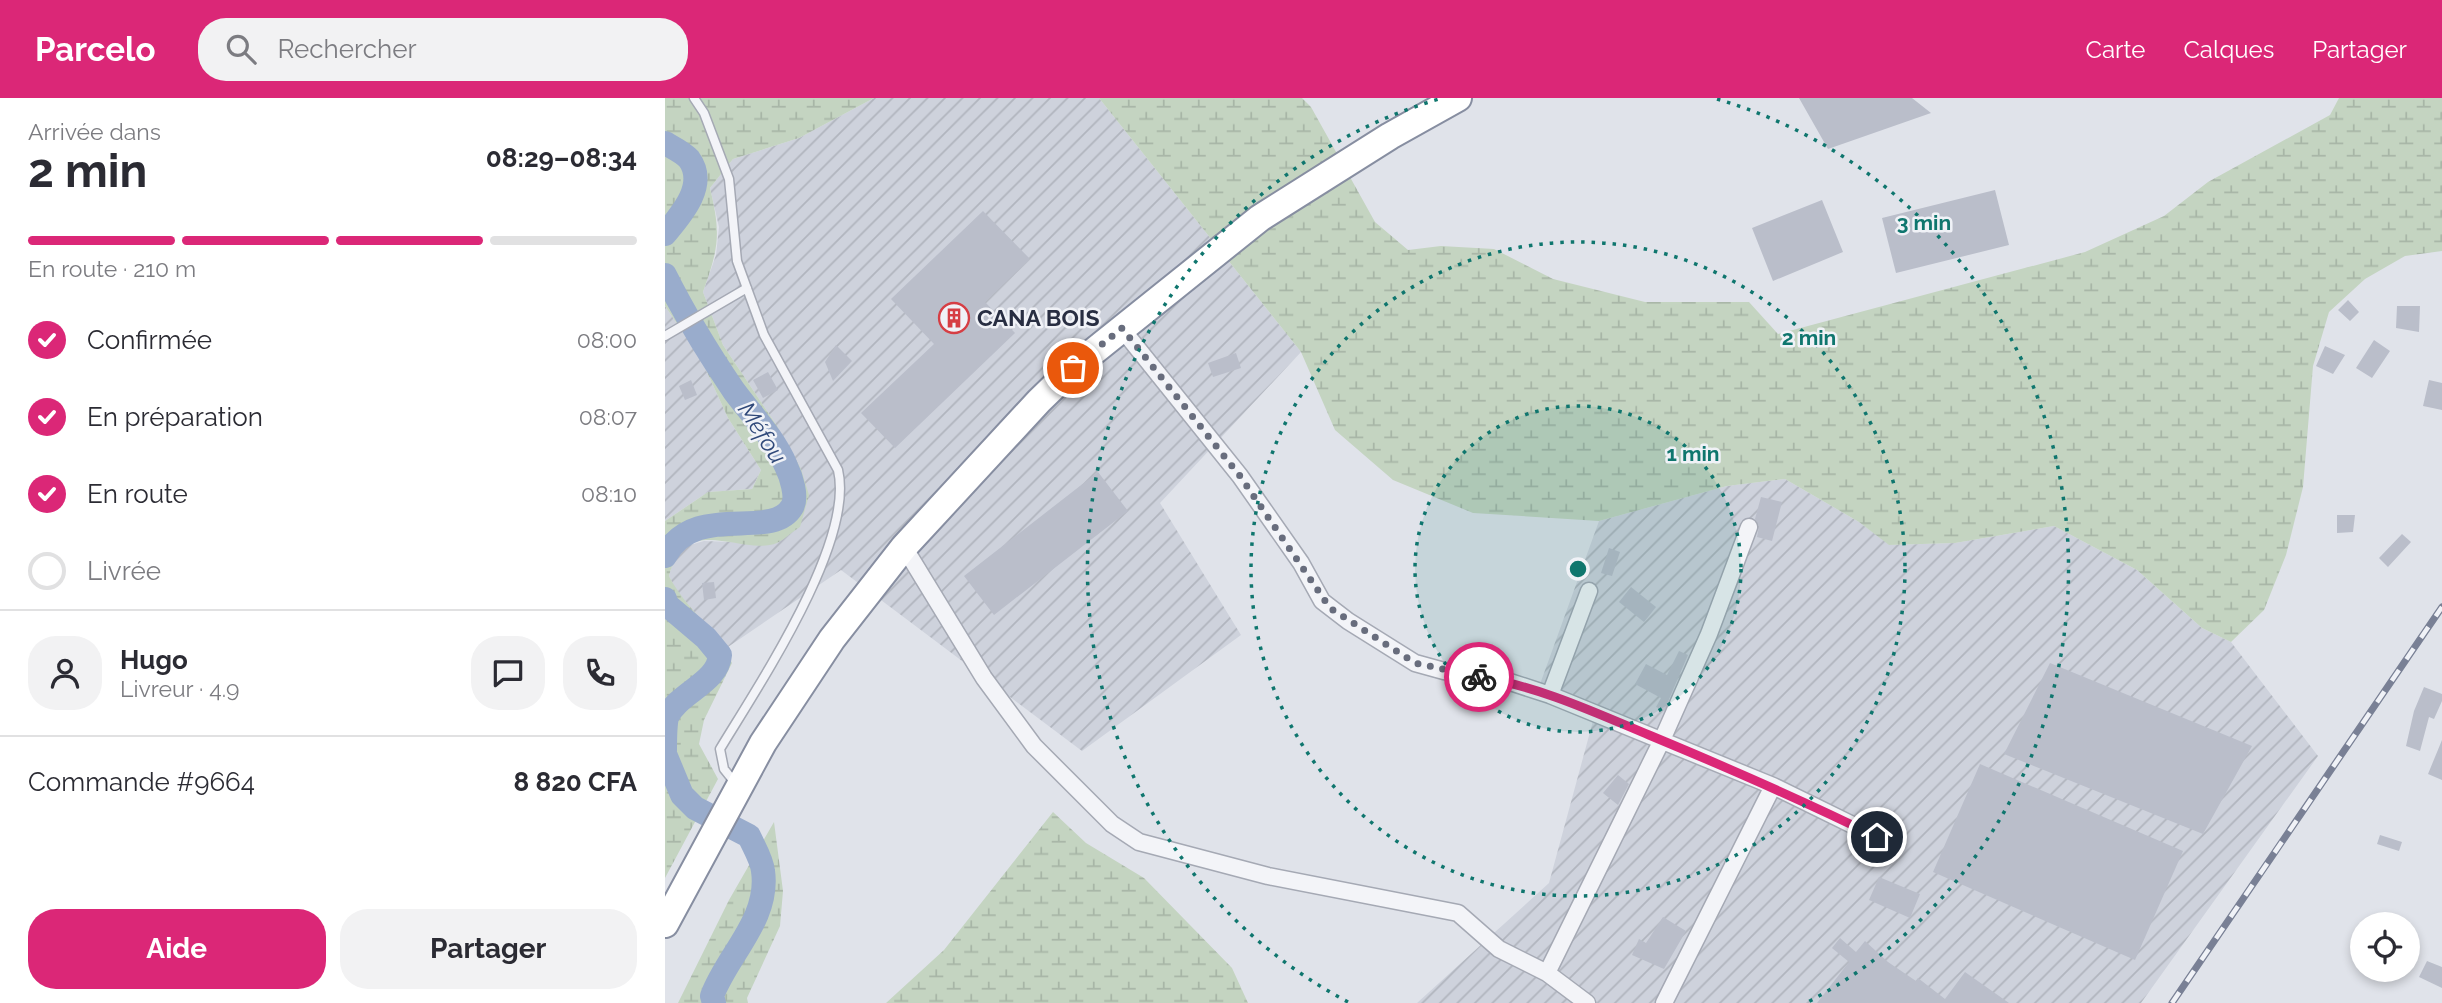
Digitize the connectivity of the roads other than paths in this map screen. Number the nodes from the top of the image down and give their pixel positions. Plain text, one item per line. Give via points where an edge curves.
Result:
1 (694, 98) edge
2 (1458, 98) edge
3 (747, 288) junction
4 (1122, 328) junction
5 (665, 336) edge
6 (1749, 527) dead end
7 (904, 547) junction
8 (1589, 591) dead end
9 (1551, 695) junction
10 (1662, 740) junction
11 (1773, 786) junction
12 (733, 796) junction
13 (1877, 837) dead end
14 (665, 924) edge
15 (1548, 973) junction
16 (1587, 1003) edge
17 (1664, 1003) edge

1 - 3 lane via 729,179 737,261
2 - 4 highway via 1271,211
3 - 5 lane
3 - 12 lane via 764,335 838,470 842,486 840,508 807,602 720,749
4 - 7 highway via 1039,401
4 - 9 street via 1240,476 1330,608 1415,663 1504,680
6 - 10 street
7 - 12 highway via 832,639
7 - 15 street via 984,677 1034,746 1112,824 1139,842 1268,876 1458,913 1499,949
8 - 9 street
9 - 10 street
10 - 11 street
10 - 15 street
11 - 13 street
11 - 17 street
12 - 14 highway
15 - 16 street

